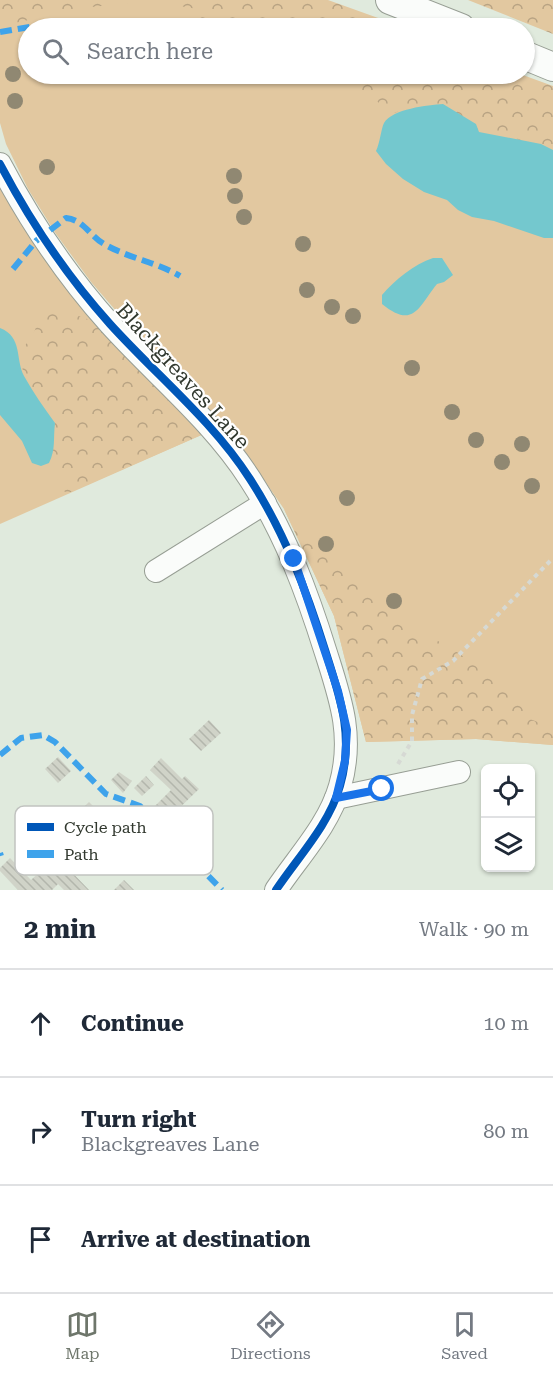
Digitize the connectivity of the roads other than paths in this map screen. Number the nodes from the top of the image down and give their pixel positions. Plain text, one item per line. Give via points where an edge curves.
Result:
1 (390, 0) edge
2 (436, 18) edge
3 (535, 59) edge
4 (553, 67) edge
5 (0, 164) edge
6 (265, 503) junction
7 (156, 571) dead end
8 (459, 772) dead end
9 (336, 798) junction
10 (276, 890) edge

1 - 2 main road
3 - 4 main road
5 - 6 street, Blackgreaves Lane via 70,276 110,324 212,430
6 - 7 street
6 - 9 street, Blackgreaves Lane via 294,559 347,730
8 - 9 street
9 - 10 street, Blackgreaves Lane via 315,836

